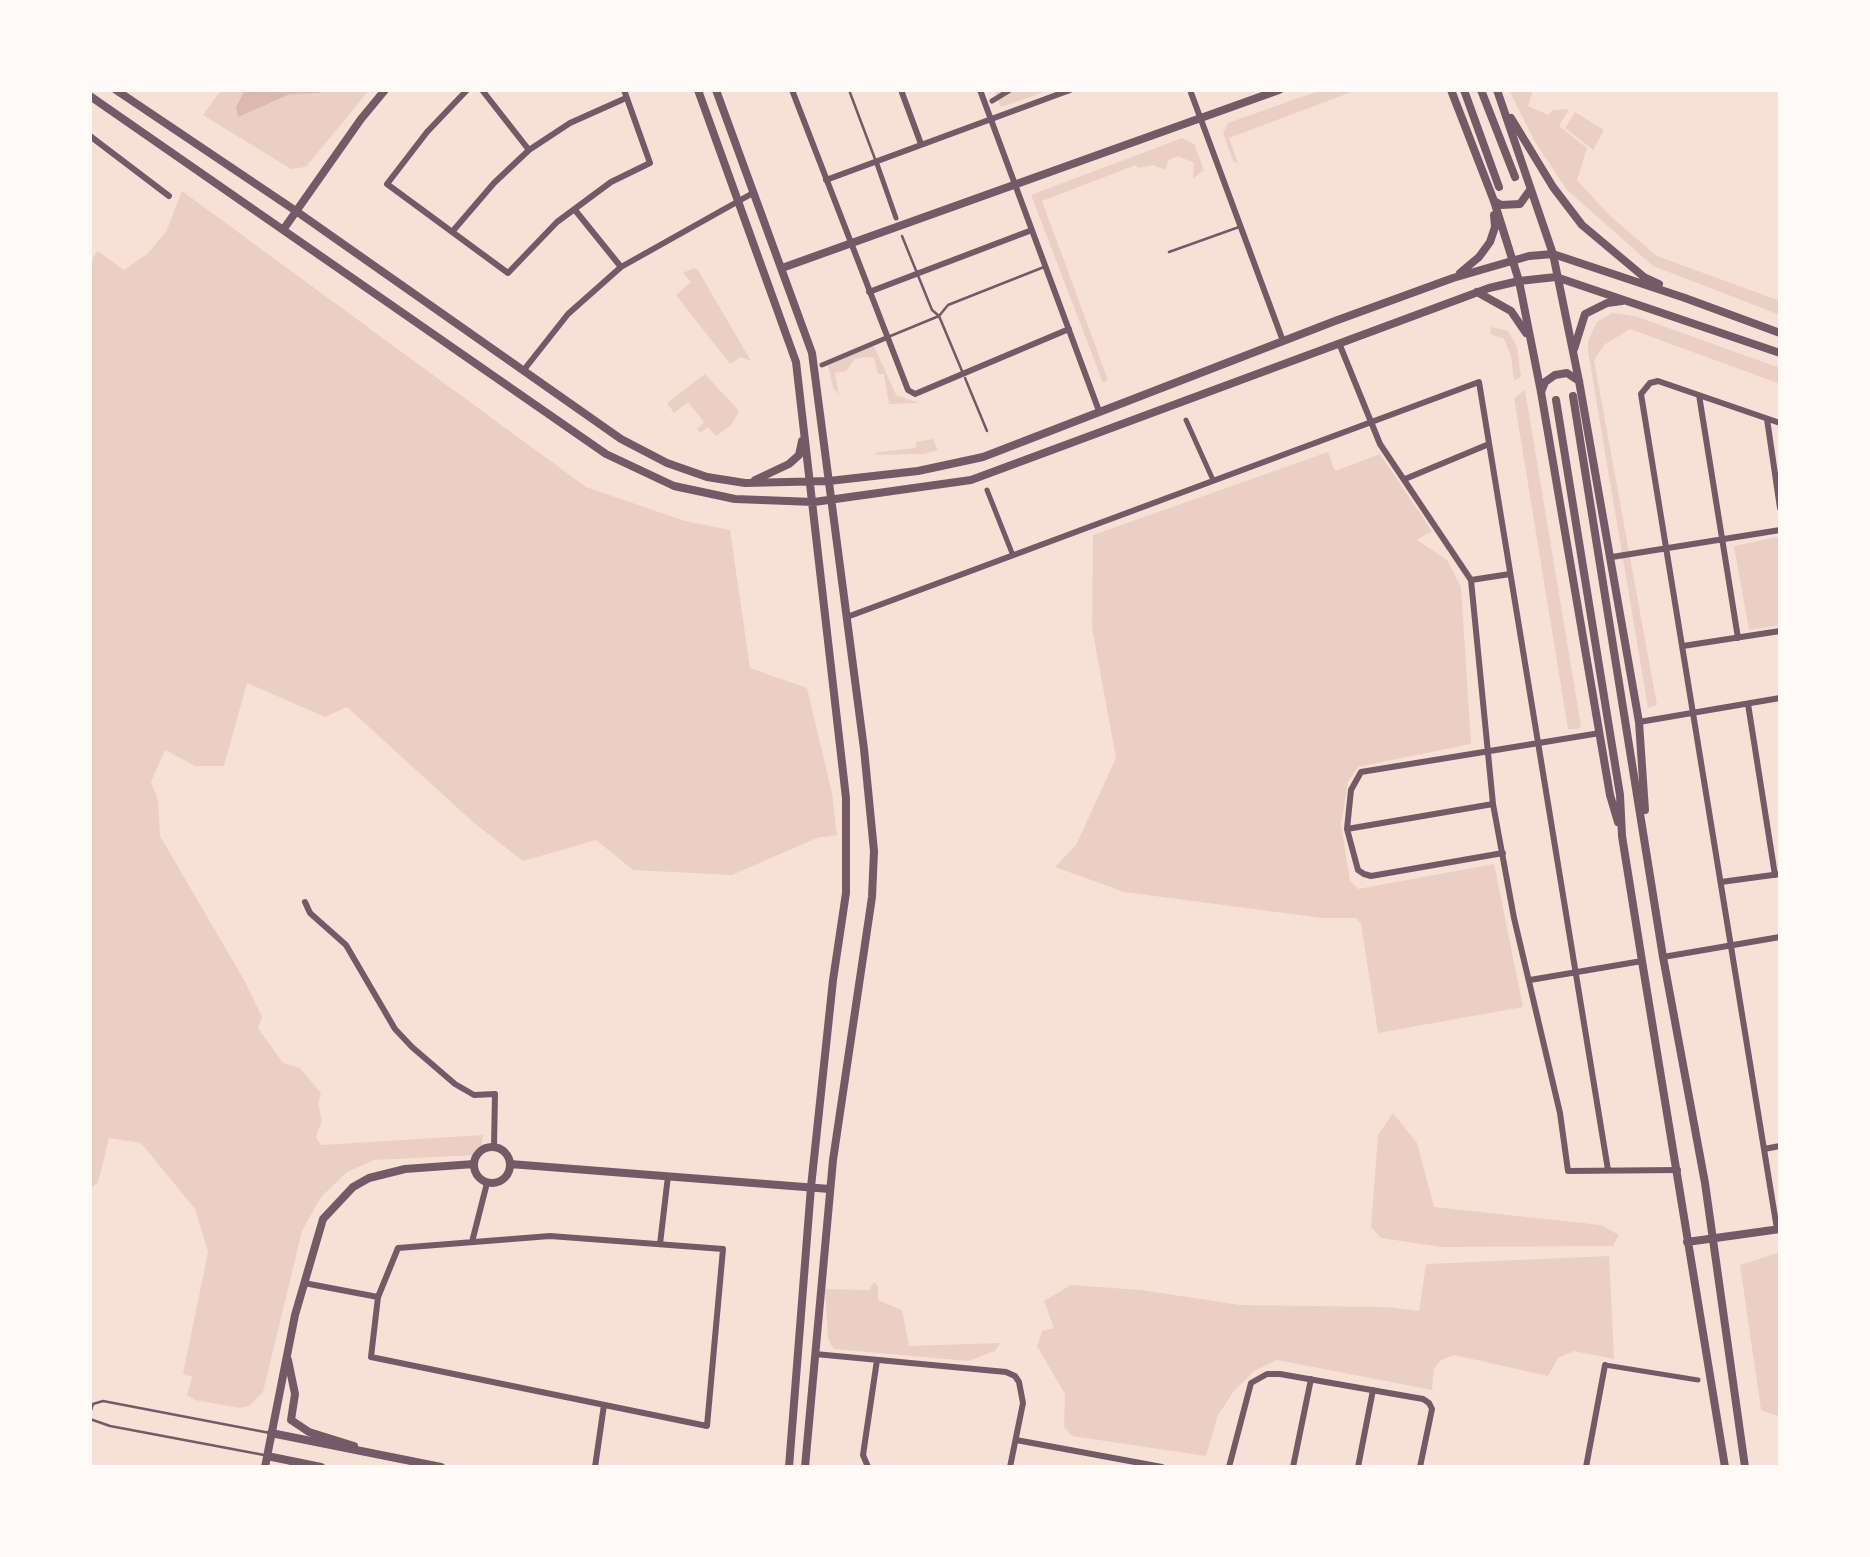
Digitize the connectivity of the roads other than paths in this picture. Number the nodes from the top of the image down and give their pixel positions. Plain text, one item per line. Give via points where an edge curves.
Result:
1 (116, 90) edge
2 (385, 90) edge
3 (467, 90) edge
4 (482, 90) edge
5 (698, 90) edge
6 (716, 90) edge
7 (792, 90) edge
8 (849, 90) edge
9 (901, 90) edge
10 (980, 90) edge
11 (1010, 90) edge
12 (1070, 90) edge
13 (1190, 90) edge
14 (1278, 90) edge
15 (1451, 90) edge
16 (1464, 90) edge
17 (1480, 90) edge
18 (625, 94) edge
19 (1498, 94) edge
20 (90, 96) edge
21 (992, 101) dead end
22 (990, 118) junction
23 (1200, 118) junction
24 (90, 136) edge
25 (920, 144) junction
26 (529, 150) junction
27 (876, 160) junction
28 (1515, 177) dead end
29 (826, 180) junction
30 (1014, 183) junction
31 (1530, 186) junction
32 (1499, 187) dead end
33 (753, 193) junction
34 (170, 196) dead end
35 (738, 199) junction
36 (1494, 201) junction
37 (574, 209) junction
38 (296, 211) junction
39 (896, 218) dead end
40 (1240, 226) junction
41 (283, 230) junction
42 (1032, 230) junction
43 (452, 232) junction
44 (902, 236) dead end
45 (850, 244) junction
46 (1168, 252) dead end
47 (1552, 254) junction
48 (1512, 260) junction
49 (1045, 266) junction
50 (621, 267) junction
51 (782, 268) junction
52 (916, 272) junction
53 (1556, 277) junction
54 (1453, 278) junction
55 (1519, 281) junction
56 (869, 292) junction
57 (1476, 292) junction
58 (1685, 298) junction
59 (1626, 300) junction
60 (939, 316) junction
61 (1069, 329) junction
62 (1780, 334) edge
63 (886, 338) junction
64 (1283, 341) junction
65 (1339, 343) junction
66 (1532, 350) junction
67 (1572, 353) junction
68 (1780, 353) edge
69 (1290, 361) junction
70 (822, 365) dead end
71 (523, 372) junction
72 (962, 372) junction
73 (1579, 381) junction
74 (1541, 392) junction
75 (1699, 394) junction
76 (1572, 396) dead end
77 (1556, 400) dead end
78 (1100, 412) junction
79 (802, 416) junction
80 (1767, 419) junction
81 (1186, 420) dead end
82 (1780, 423) edge
83 (1370, 424) junction
84 (987, 431) dead end
85 (1489, 444) junction
86 (1405, 479) junction
87 (830, 480) junction
88 (1213, 480) junction
89 (811, 482) junction
90 (746, 484) junction
91 (987, 490) dead end
92 (832, 500) junction
93 (814, 502) junction
94 (1780, 508) edge
95 (1780, 530) edge
96 (1723, 539) junction
97 (1667, 548) junction
98 (1012, 553) junction
99 (1612, 557) junction
100 (1510, 574) junction
101 (1471, 580) junction
102 (847, 616) junction
103 (1780, 631) edge
104 (1738, 638) junction
105 (1683, 646) junction
106 (1780, 698) edge
107 (1748, 704) junction
108 (1693, 713) junction
109 (1639, 722) junction
110 (1600, 732) junction
111 (1538, 743) junction
112 (864, 749) junction
113 (1486, 751) junction
114 (843, 754) junction
115 (1494, 804) junction
116 (1347, 829) junction
117 (1644, 830) junction
118 (1622, 836) junction
119 (1503, 853) junction
120 (1778, 875) edge
121 (1721, 882) junction
122 (305, 902) dead end
123 (1780, 937) edge
124 (1730, 945) junction
125 (1663, 957) junction
126 (1642, 961) junction
127 (1575, 973) junction
128 (1530, 980) junction
129 (1780, 1146) edge
130 (494, 1148) junction
131 (1764, 1148) junction
132 (474, 1164) junction
133 (510, 1164) junction
134 (1608, 1170) junction
135 (1678, 1170) junction
136 (668, 1175) junction
137 (486, 1183) junction
138 (810, 1187) junction
139 (830, 1189) junction
140 (1778, 1229) edge
141 (1712, 1239) junction
142 (472, 1242) junction
143 (1687, 1242) junction
144 (660, 1244) junction
145 (304, 1282) junction
146 (378, 1297) junction
147 (814, 1354) junction
148 (287, 1355) junction
149 (877, 1360) junction
150 (1605, 1365) joint
151 (1311, 1379) junction
152 (1698, 1380) dead end
153 (1373, 1390) junction
154 (604, 1405) junction
155 (90, 1416) edge
156 (271, 1433) junction
157 (1016, 1440) junction
158 (372, 1453) junction
159 (267, 1456) junction
160 (789, 1465) edge
161 (806, 1466) edge
162 (266, 1467) edge
163 (321, 1467) edge
164 (441, 1467) edge
165 (596, 1467) edge
166 (868, 1467) edge
167 (1010, 1467) edge
168 (1162, 1467) edge
169 (1230, 1467) edge
170 (1293, 1467) edge
171 (1358, 1467) edge
172 (1420, 1467) edge
173 (1586, 1467) edge
174 (1725, 1467) edge
175 (1745, 1467) edge

1 - 38 street
2 - 38 street
3 - 43 street via 387,184
4 - 26 street
5 - 35 street
6 - 33 street
7 - 29 street
8 - 27 lane
9 - 25 street
10 - 22 street
11 - 21 street
12 - 22 street
13 - 23 street
14 - 23 street
15 - 36 street
16 - 32 street
17 - 28 street
18 - 26 street
18 - 37 street via 650,163
19 - 31 street
19 - 58 street via 1582,224 1644,277
20 - 41 street
22 - 25 street
22 - 30 street
23 - 30 street
23 - 40 street
24 - 34 street
25 - 27 street
26 - 43 street
27 - 29 street
27 - 39 street
29 - 45 street
30 - 42 street
30 - 45 street
31 - 36 street via 1520,204
31 - 47 street
33 - 35 street
33 - 51 street
35 - 50 street
35 - 79 street via 796,362
36 - 48 street
36 - 54 street via 1490,242
37 - 43 street via 508,273
37 - 50 street
38 - 41 street
38 - 71 street
40 - 46 lane
40 - 64 street
41 - 93 street via 606,454 708,494
42 - 49 street
42 - 52 street
44 - 52 lane
45 - 51 street
45 - 56 street
47 - 48 street
47 - 53 street
47 - 58 street
48 - 54 street
48 - 55 street
49 - 60 lane via 948,306
49 - 61 street
50 - 71 street via 568,314
51 - 87 street via 812,353
52 - 56 street
52 - 60 lane
53 - 55 street
53 - 59 street
53 - 67 street
54 - 64 street
55 - 57 street
55 - 66 street
56 - 63 street
57 - 65 street
57 - 66 street via 1520,321
58 - 62 street
59 - 67 street via 1585,314
59 - 68 street
60 - 63 lane
60 - 72 lane
61 - 72 street
61 - 78 street
63 - 70 street
63 - 72 street via 914,394
64 - 69 street
64 - 78 street
65 - 69 street
65 - 83 street
66 - 74 street
67 - 73 street
69 - 92 street via 971,480
71 - 90 street via 667,463
72 - 84 lane
73 - 74 street via 1555,374
73 - 99 street
74 - 110 street
75 - 80 street
75 - 96 street
75 - 97 street via 1658,381 1641,394
76 - 117 street
77 - 118 street
78 - 87 street via 951,466
79 - 89 street
79 - 90 street via 799,455
80 - 82 street
80 - 94 street
81 - 88 street
83 - 85 street via 1479,382
83 - 86 street
83 - 88 street
85 - 86 street
85 - 100 street
86 - 101 street
87 - 89 street
87 - 92 street
88 - 98 street
89 - 90 street
89 - 93 street
91 - 98 street
92 - 93 street
92 - 102 street
93 - 114 street
95 - 96 street
96 - 97 street
96 - 104 street
97 - 99 street
97 - 105 street
98 - 102 street
99 - 109 street
100 - 101 street
100 - 111 street
101 - 113 street
102 - 112 street
103 - 104 street
104 - 105 street
105 - 108 street
106 - 107 street
107 - 108 street
107 - 120 street
108 - 109 street
108 - 121 street
109 - 117 street
110 - 111 street
110 - 118 street
111 - 113 street
111 - 127 street
112 - 114 street
112 - 139 street via 872,897
113 - 115 street
113 - 116 street via 1361,772 1351,790
114 - 138 street via 846,893
115 - 116 street
115 - 119 street
116 - 119 street via 1358,870 1371,876
117 - 125 street
118 - 126 street
119 - 128 street
120 - 121 street
121 - 124 street
122 - 130 street via 346,945 412,1047 474,1095 495,1094
123 - 124 street
124 - 125 street
124 - 131 street
125 - 126 street
125 - 141 street
126 - 127 street
126 - 135 street
127 - 128 street
127 - 134 street
128 - 134 street via 1568,1171
129 - 131 street
130 - 132 street via 481,1150
130 - 133 street
131 - 140 street
132 - 137 street
132 - 145 street via 405,1170 353,1187 323,1219
133 - 136 street
133 - 137 street via 501,1181
134 - 135 street
135 - 143 street
136 - 138 street
136 - 144 street
137 - 142 street
138 - 139 street
138 - 160 street
139 - 147 street
140 - 141 street
141 - 143 street
141 - 175 street
142 - 144 street via 550,1236
142 - 146 street via 398,1248
143 - 174 street
144 - 154 street via 723,1249 707,1426
145 - 146 street
145 - 148 street
146 - 154 street via 371,1357
147 - 149 street
147 - 161 street
148 - 156 street
148 - 158 street via 295,1425
149 - 157 street via 1014,1376 1023,1403
149 - 166 street via 863,1455
150 - 152 street
150 - 173 street
151 - 153 street
151 - 169 street via 1267,1374 1251,1383
151 - 170 street
153 - 171 street
153 - 172 street via 1429,1403
154 - 165 street
155 - 156 lane via 93,1404 103,1401
155 - 159 lane via 110,1426
156 - 158 street
156 - 159 street
157 - 167 street
157 - 168 street
158 - 164 street
159 - 162 street
159 - 163 street

